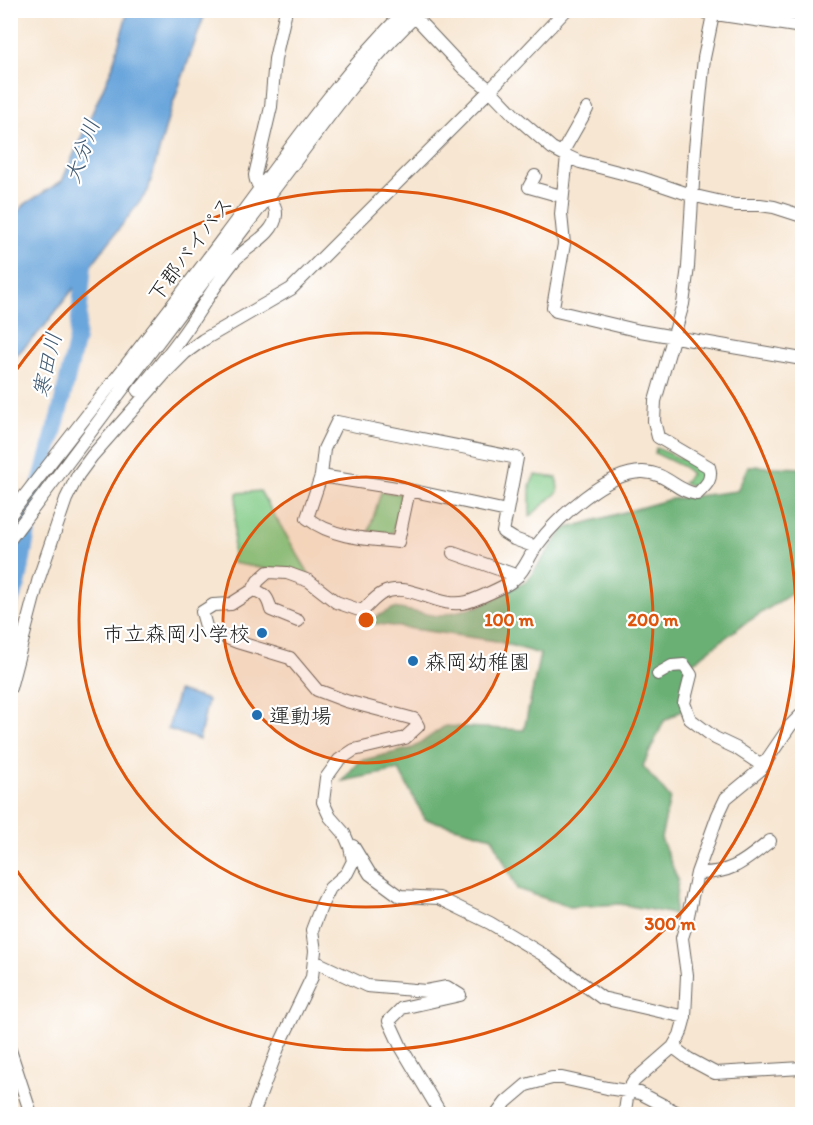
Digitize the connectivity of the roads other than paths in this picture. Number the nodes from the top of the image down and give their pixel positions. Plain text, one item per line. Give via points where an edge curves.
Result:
1 (286, 10) edge
2 (566, 10) edge
3 (689, 10) edge
4 (714, 12) edge
5 (414, 13) edge
6 (802, 27) edge
7 (490, 90) junction
8 (587, 109) dead end
9 (564, 155) junction
10 (530, 187) dead end
11 (264, 193) junction
12 (692, 195) junction
13 (561, 196) junction
14 (802, 216) edge
15 (675, 337) junction
16 (802, 359) edge
17 (92, 456) junction
18 (321, 476) junction
19 (409, 490) junction
20 (507, 511) junction
21 (10, 515) edge
22 (10, 539) edge
23 (536, 547) junction
24 (453, 553) dead end
25 (518, 576) junction
26 (253, 590) junction
27 (298, 621) dead end
28 (658, 674) dead end
29 (10, 688) edge
30 (802, 714) edge
31 (763, 766) junction
32 (345, 833) junction
33 (770, 840) dead end
34 (697, 873) junction
35 (314, 961) junction
36 (685, 1017) junction
37 (673, 1047) junction
38 (10, 1050) edge
39 (802, 1068) edge
40 (628, 1091) junction
41 (625, 1111) dead end
42 (31, 1114) edge
43 (253, 1114) edge
44 (441, 1114) edge
45 (497, 1114) edge
46 (680, 1114) edge

1 - 11 street via 275,59 271,107 257,164 256,182
2 - 7 street
3 - 4 street
4 - 6 street
4 - 12 street via 704,58
5 - 7 street via 463,68
5 - 11 street
7 - 9 street via 535,134
7 - 17 street via 291,289 203,340 175,362
8 - 9 street
9 - 12 street
9 - 13 street
10 - 13 street
11 - 17 street via 276,215 272,226 234,261
11 - 21 street, 下郡バイパス
11 - 22 street
12 - 14 street via 735,205 774,207
12 - 15 street via 688,267
13 - 15 street via 564,244 553,307 556,311
15 - 16 street
15 - 23 street via 655,401 654,421 658,437 710,467 708,484 697,494 684,492 662,476 627,474 610,481 566,512
17 - 29 street via 66,499 39,578
18 - 19 street
18 - 19 street via 307,518 323,528 357,538 398,542
18 - 20 street via 324,449 337,422 517,458
19 - 20 street
20 - 23 street via 503,532
23 - 25 street
24 - 25 street
25 - 26 street via 466,603 446,602 405,589 383,593 362,611 336,602 309,580 287,573 268,572
26 - 27 street via 268,598 271,610
26 - 32 street via 231,604 213,605 202,612 207,630 290,658 317,690 414,719 418,726 405,738 354,750 339,760 326,778 323,802
28 - 31 street via 684,665 691,675 684,703 690,718
30 - 31 street
31 - 34 street via 726,798
32 - 35 street via 353,861 322,904 312,930
32 - 36 street via 370,874 400,896 439,898 490,922 602,998
33 - 34 street via 727,871
34 - 36 street via 682,938 687,975
35 - 43 street via 312,977 278,1048
35 - 44 street via 368,986 426,991 447,987 460,995 402,1008 389,1021
36 - 37 street
37 - 39 street via 715,1073
37 - 40 street
38 - 42 street
40 - 41 street
40 - 45 street via 552,1078 526,1085
40 - 46 street via 640,1093

